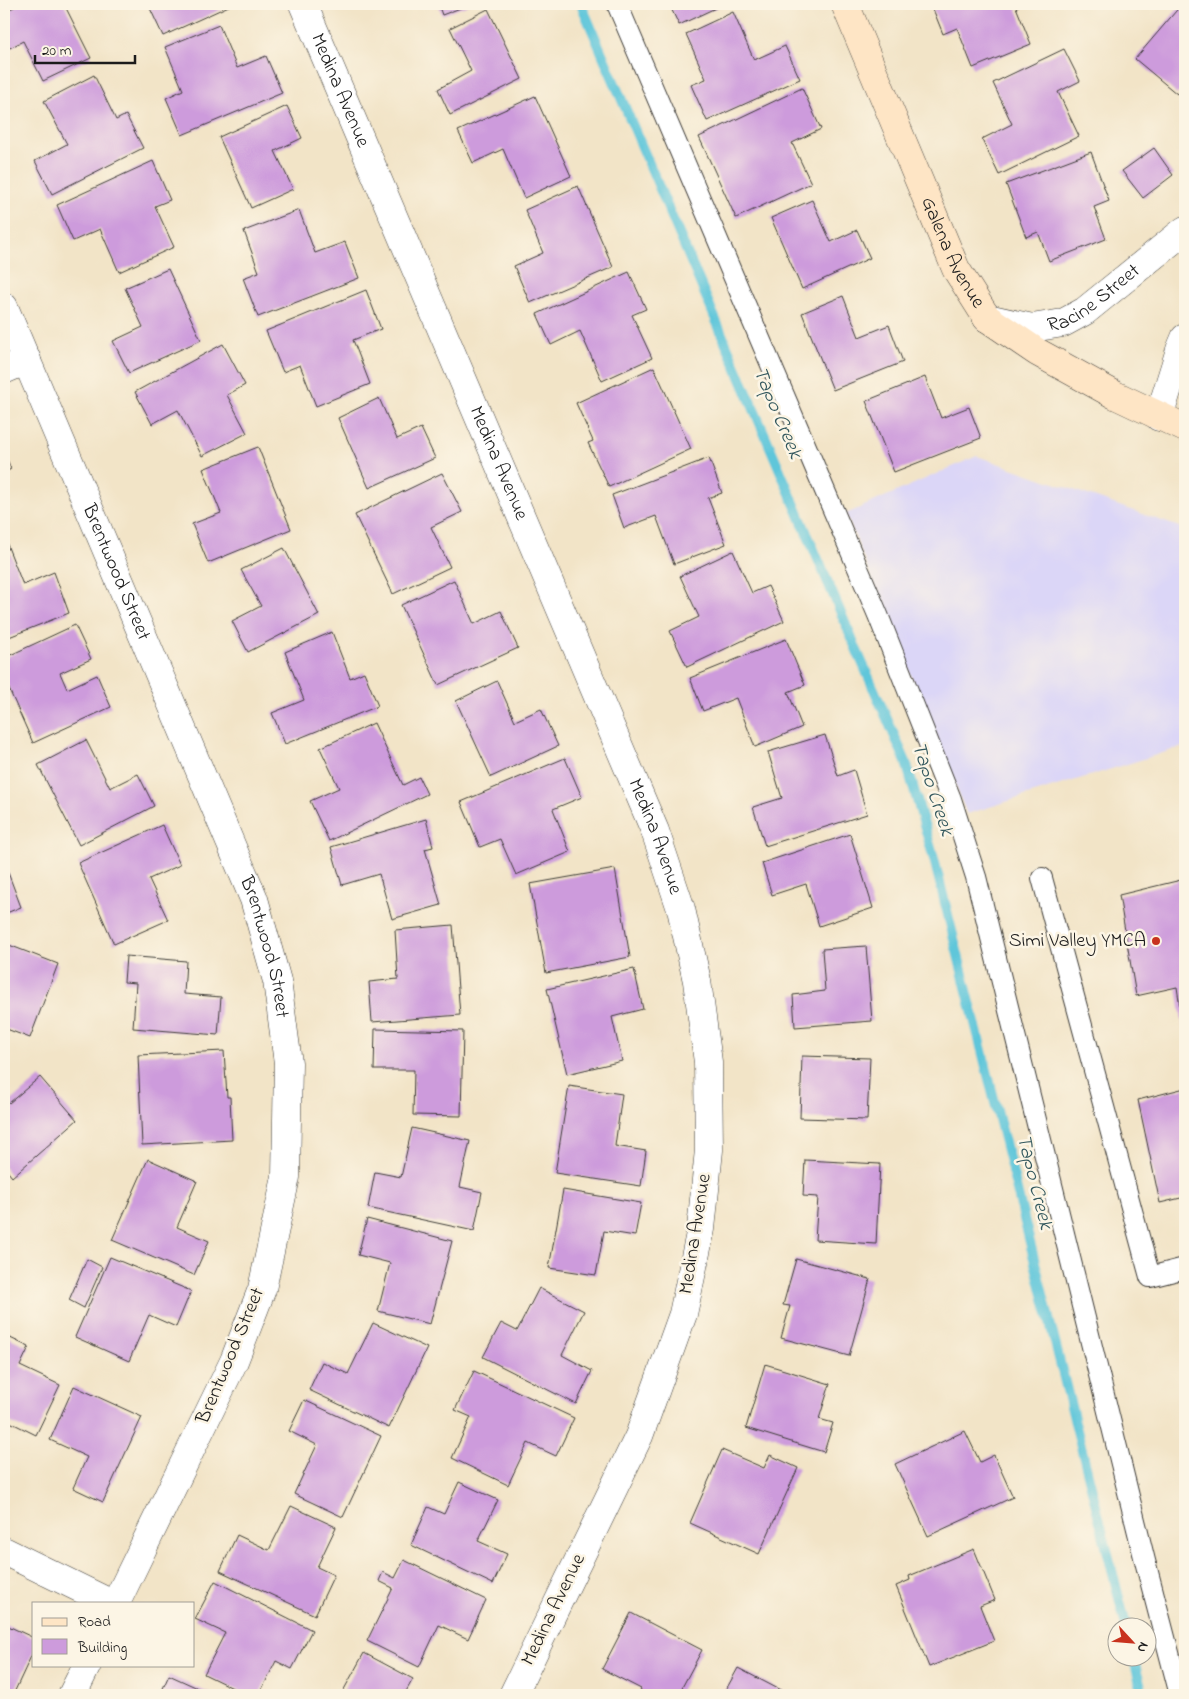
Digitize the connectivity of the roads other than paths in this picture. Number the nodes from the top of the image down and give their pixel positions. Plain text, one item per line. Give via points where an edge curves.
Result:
1 (303, 4) edge
2 (617, 4) edge
3 (845, 4) edge
4 (1185, 230) edge
5 (4, 307) edge
6 (987, 318) junction
7 (1185, 338) edge
8 (15, 365) edge
9 (1160, 417) junction
10 (1185, 428) edge
11 (1042, 878) dead end
12 (1185, 1268) edge
13 (4, 1551) edge
14 (108, 1602) edge
15 (116, 1602) edge
16 (86, 1666) edge
17 (72, 1695) edge
18 (513, 1695) edge
19 (1180, 1695) edge

1 - 18 street, Medina Avenue via 655,831 681,909 697,981 708,1062 709,1150 701,1229 683,1314 639,1436
2 - 19 lane via 878,615 954,808 976,878
3 - 6 street, Galena Avenue via 956,269
4 - 6 street, Racine Street via 1085,311 1063,323 1032,328
5 - 8 street, Brentwood Street
6 - 9 street, Galena Avenue via 1037,352
7 - 9 street
8 - 15 street, Brentwood Street via 254,899 277,981 288,1063 286,1177 262,1289 234,1361
9 - 10 street, Galena Avenue
11 - 12 lane via 1150,1277
13 - 14 street
16 - 17 street

